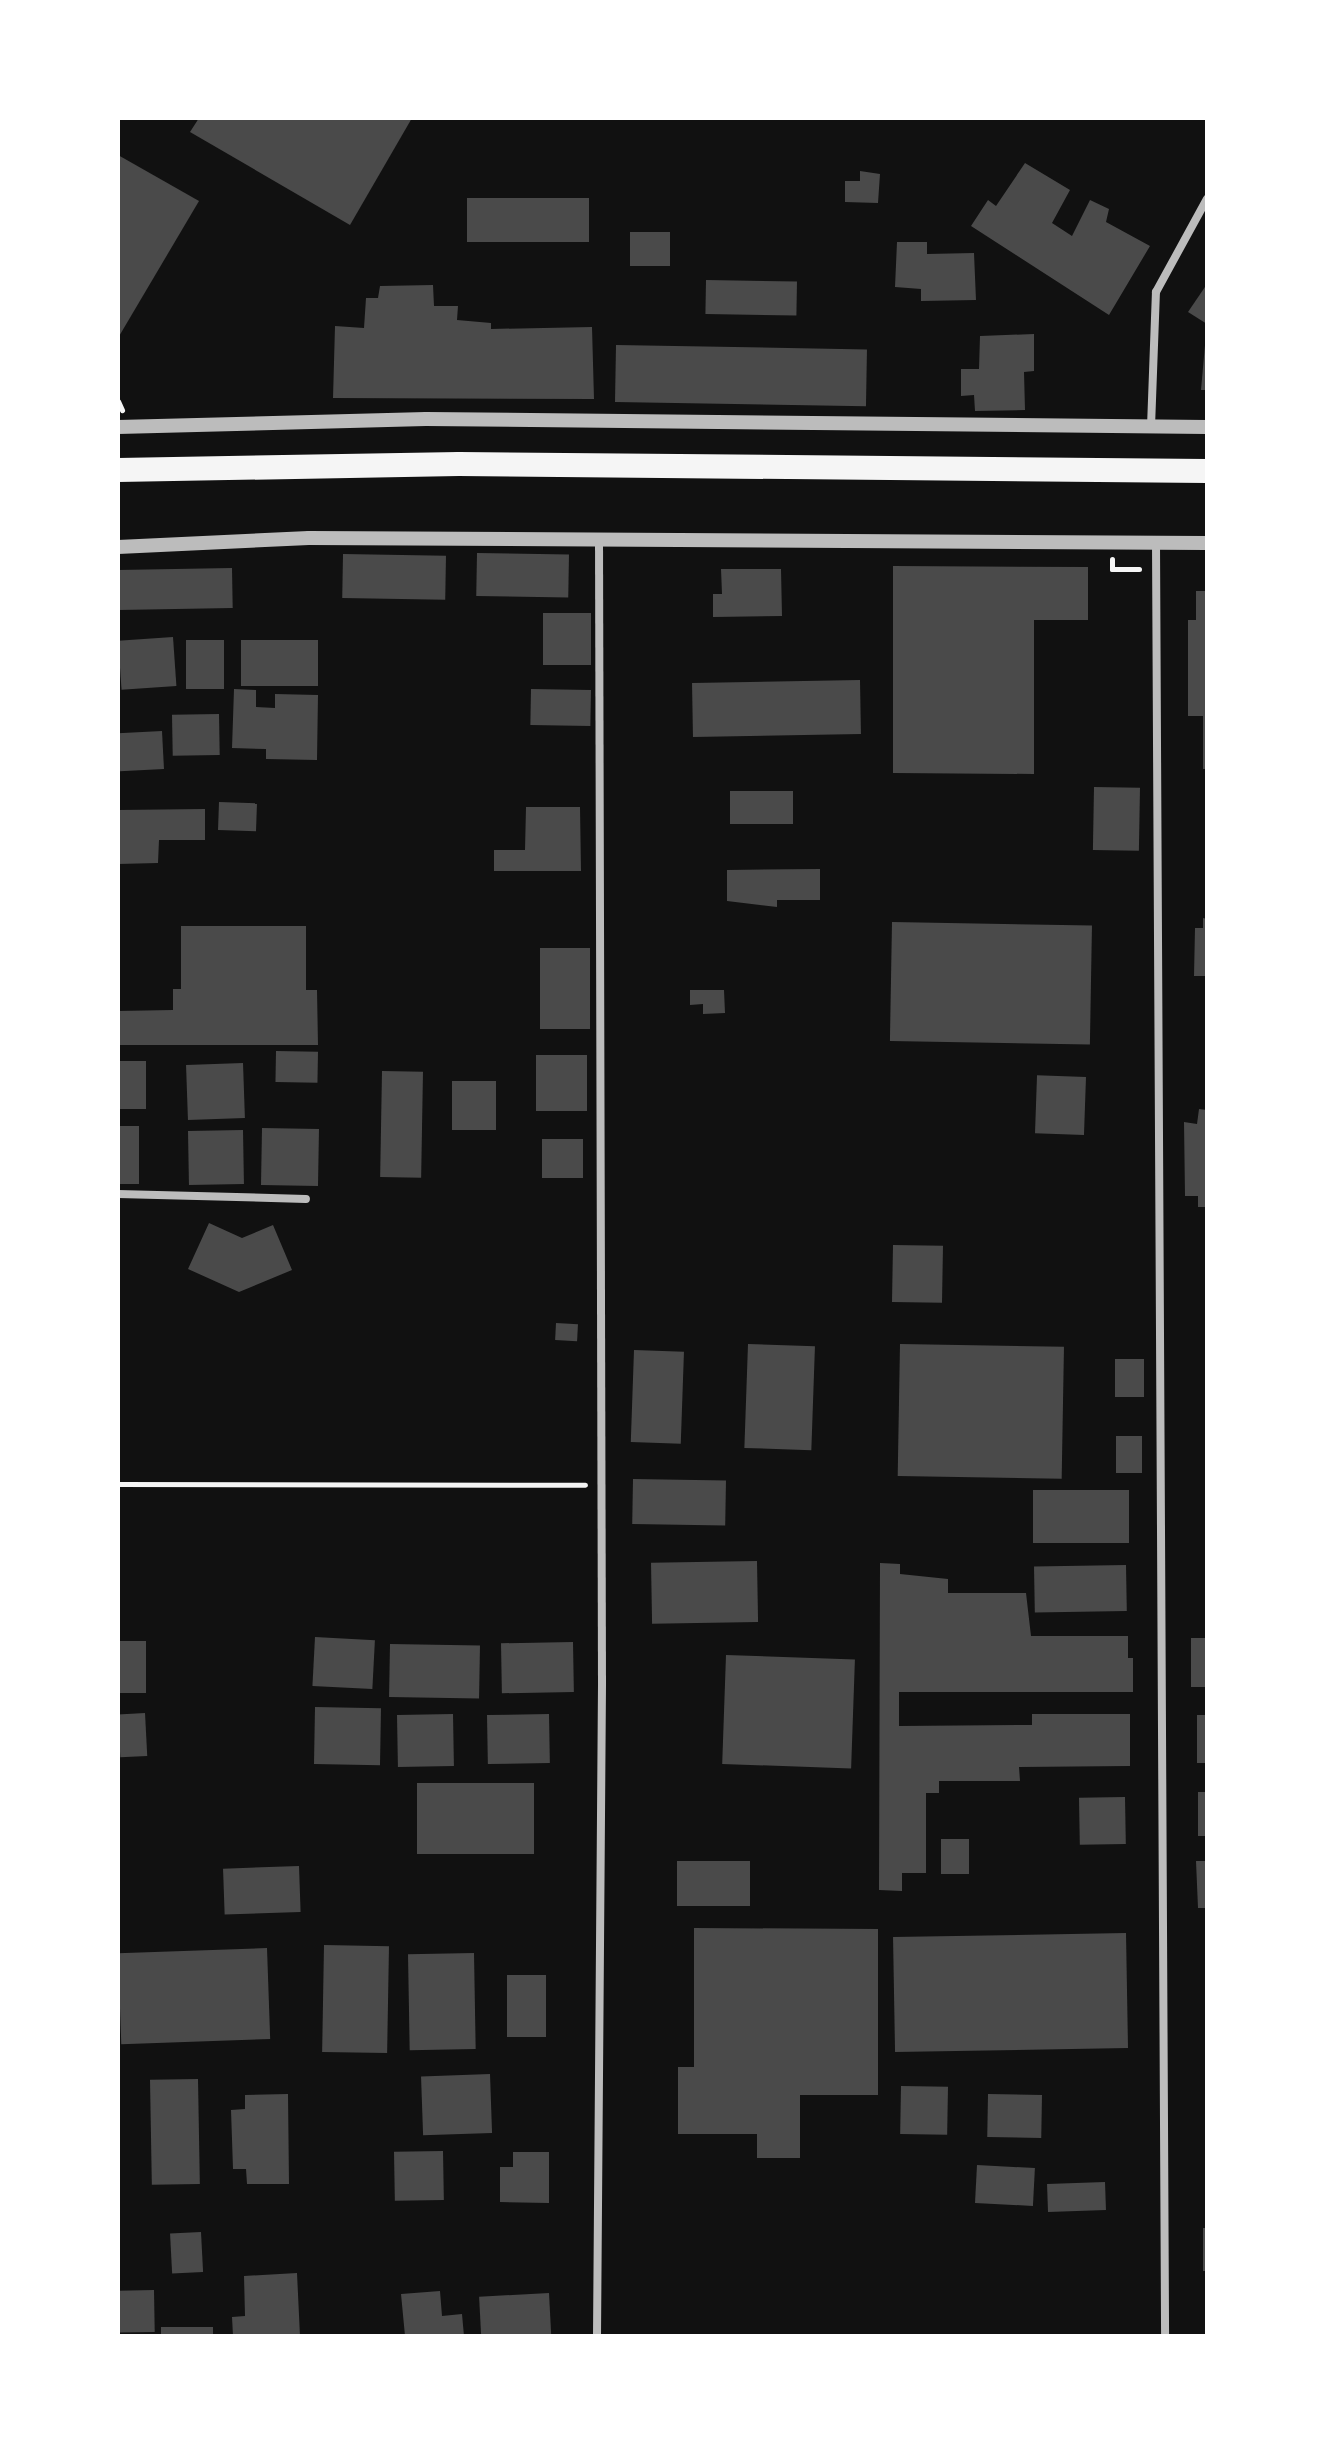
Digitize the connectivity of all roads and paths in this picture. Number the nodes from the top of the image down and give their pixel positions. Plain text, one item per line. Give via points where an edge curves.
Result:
1 (1207, 199) edge
2 (118, 427) edge
3 (1151, 427) junction
4 (1207, 427) edge
5 (118, 470) edge
6 (1163, 471) junction
7 (1207, 471) edge
8 (1207, 478) edge
9 (599, 540) junction
10 (1156, 543) junction
11 (1207, 543) edge
12 (118, 547) edge
13 (118, 1194) edge
14 (306, 1199) dead end
15 (118, 1484) edge
16 (602, 1485) junction
17 (597, 2336) edge
18 (1165, 2336) edge

1 - 3 street via 1156,292
2 - 3 street via 426,419
3 - 4 street
5 - 6 highway via 490,464
6 - 7 highway
6 - 8 highway
9 - 10 street
9 - 12 street via 309,538
9 - 16 street
10 - 11 street
10 - 18 street
13 - 14 street
15 - 16 path
16 - 17 street

